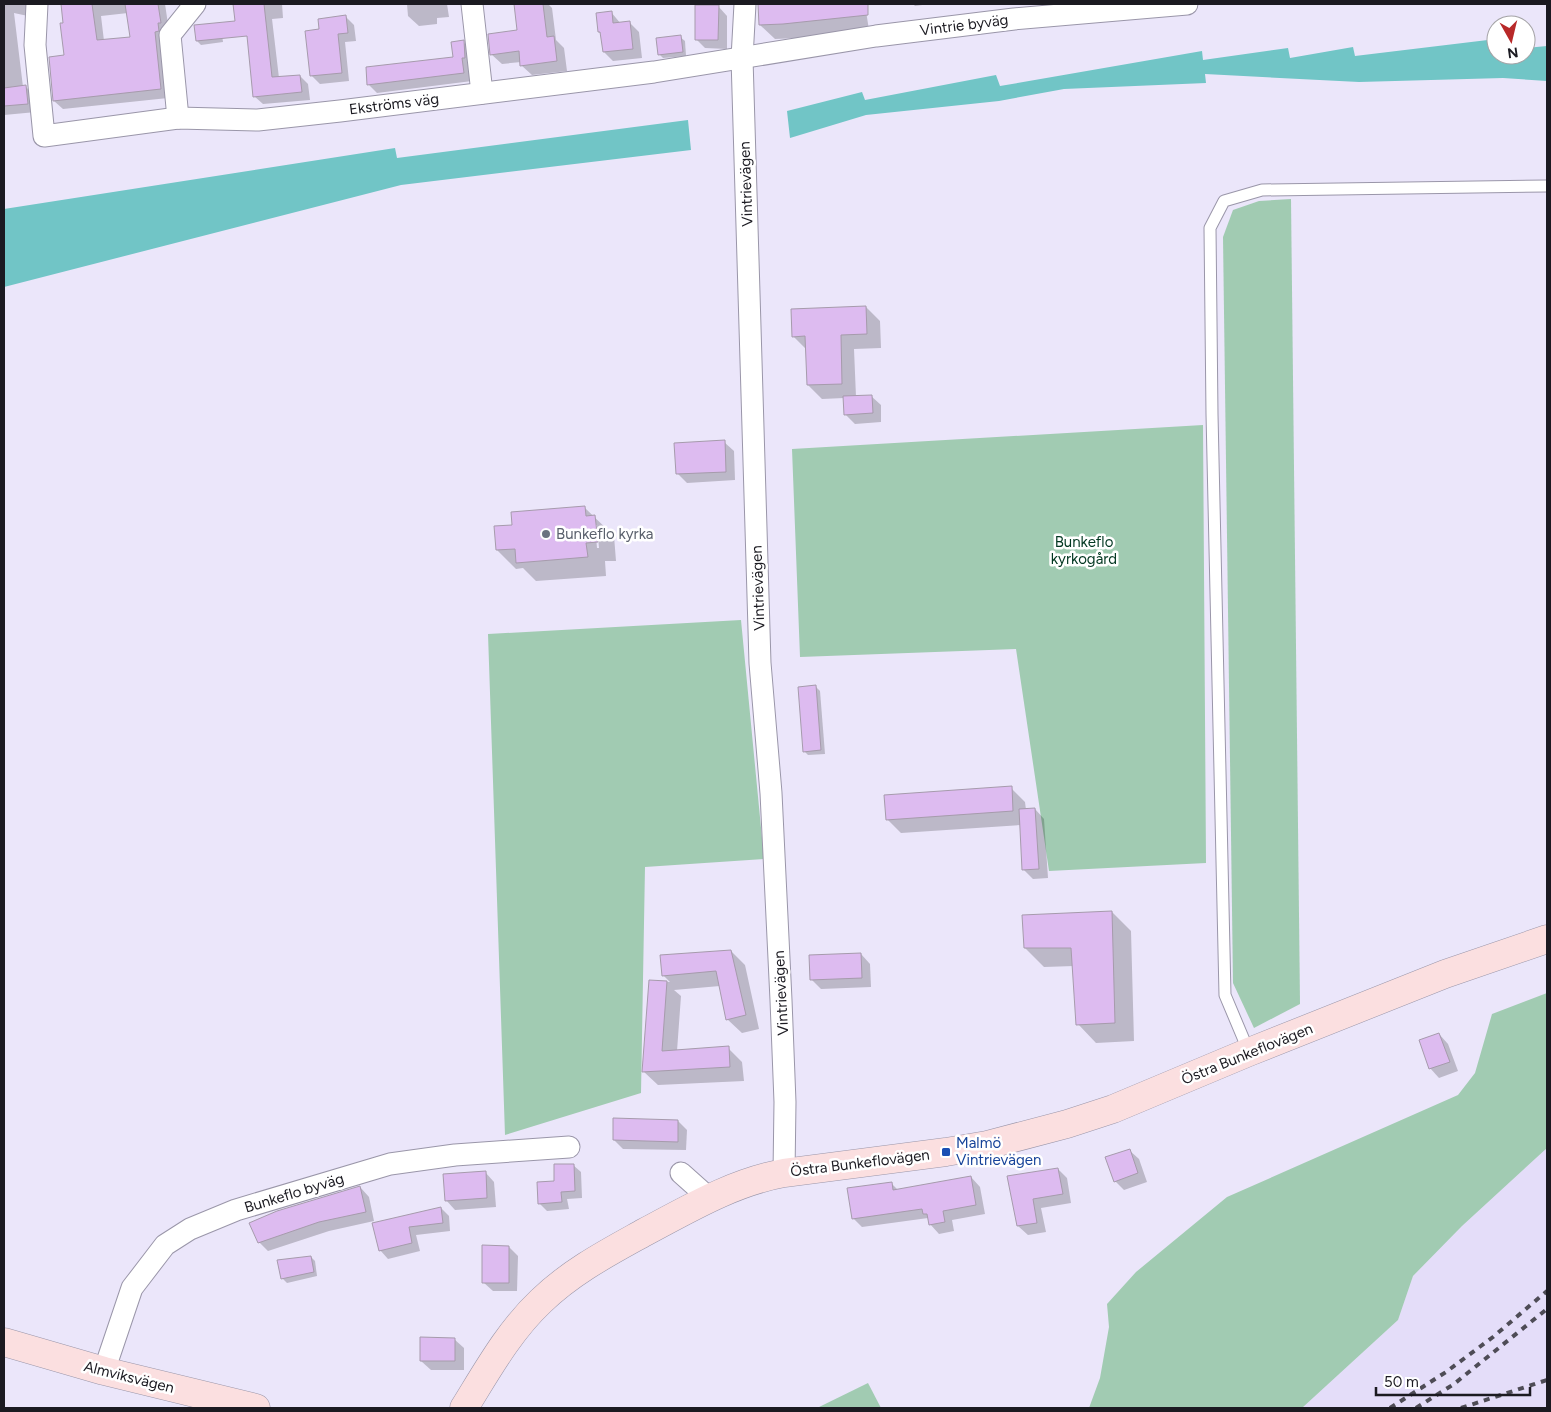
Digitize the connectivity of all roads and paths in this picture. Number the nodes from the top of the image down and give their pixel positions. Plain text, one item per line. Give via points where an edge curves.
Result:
1 (37, 4) edge
2 (195, 4) edge
3 (472, 4) edge
4 (745, 4) edge
5 (1187, 4) edge
6 (1014, 11) edge
7 (742, 58) junction
8 (482, 93) junction
9 (178, 118) junction
10 (1546, 186) edge
11 (1547, 939) edge
12 (1249, 1052) junction
13 (570, 1147) dead end
14 (784, 1172) junction
15 (681, 1173) dead end
16 (709, 1198) junction
17 (4, 1342) edge
18 (104, 1371) junction
19 (256, 1408) edge
20 (464, 1408) edge

1 - 9 street, Ekströms väg via 35,45 44,136
2 - 9 street via 170,35
3 - 8 street
4 - 7 street, Vintrievägen
5 - 6 street, Vintrie byväg
6 - 7 street, Vintrie byväg
7 - 8 street, Ekströms väg
7 - 14 street, Vintrievägen via 760,653 771,793 786,1102
8 - 9 street, Ekströms väg via 258,120
10 - 12 lane via 1262,190 1224,201 1210,228 1225,995
11 - 12 street, Östra Bunkeflovägen via 1445,974
12 - 14 street, Östra Bunkeflovägen via 1113,1108 1028,1136 946,1152
13 - 18 street, Bunkeflo byväg via 455,1155 390,1164 236,1210 190,1229 165,1245 132,1288
14 - 16 street, Östra Bunkeflovägen via 761,1177
15 - 16 street
16 - 20 street, Östra Bunkeflovägen via 584,1266 541,1301 507,1341
17 - 18 street, Almviksvägen
18 - 19 street, Almviksvägen

